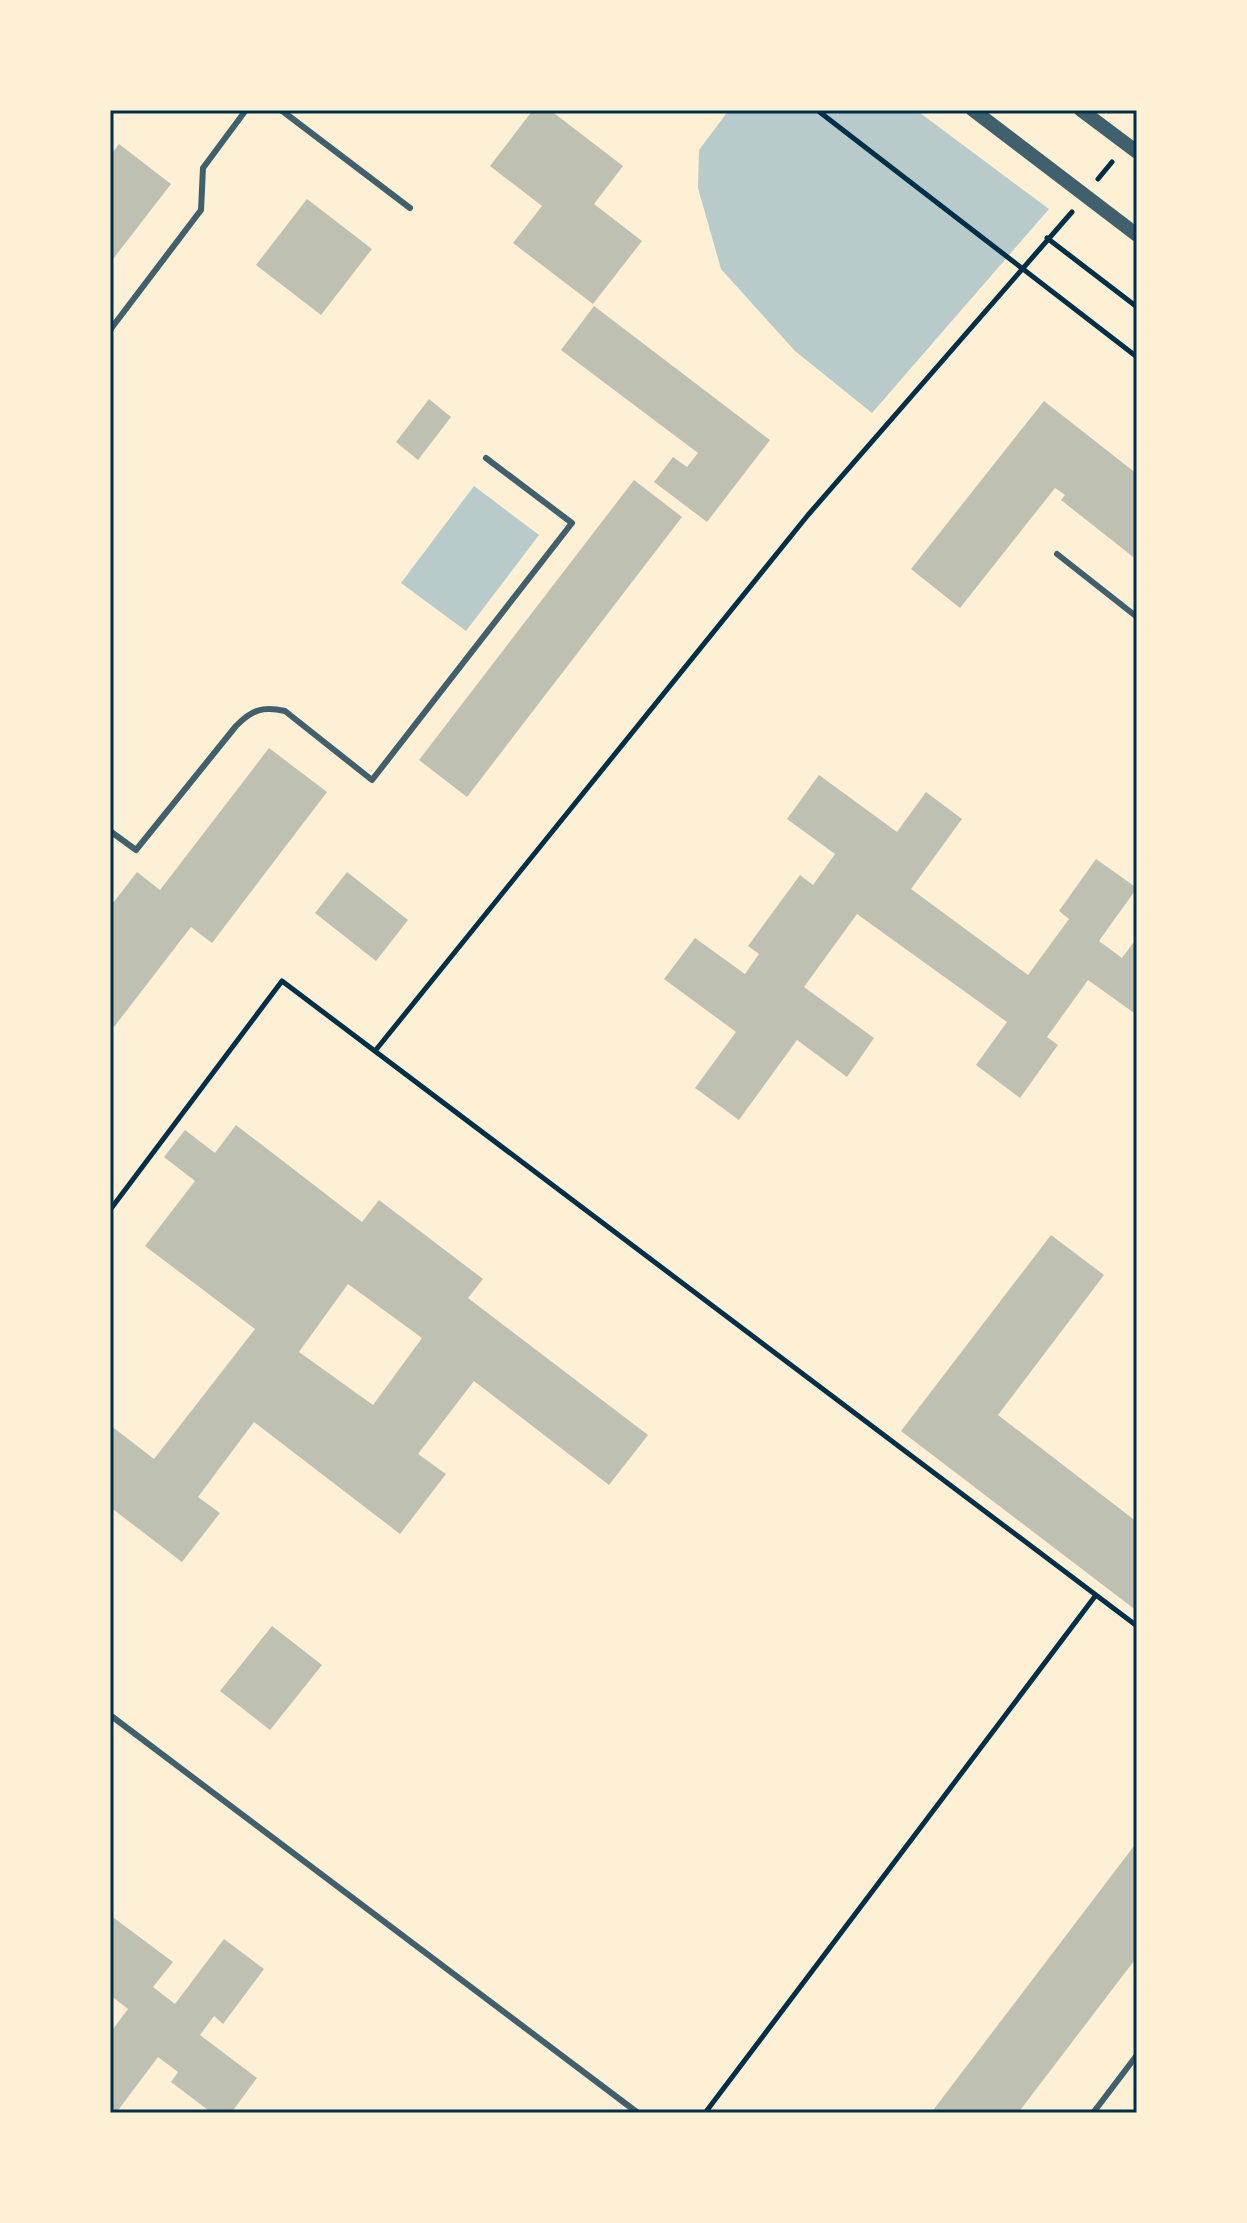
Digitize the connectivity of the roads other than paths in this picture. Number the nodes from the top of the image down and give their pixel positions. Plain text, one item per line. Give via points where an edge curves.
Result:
1 (246, 110) edge
2 (281, 110) edge
3 (973, 110) edge
4 (1081, 110) edge
5 (1131, 148) edge
6 (410, 208) dead end
7 (1137, 235) edge
8 (110, 330) edge
9 (486, 458) dead end
10 (1057, 554) dead end
11 (1137, 617) edge
12 (110, 831) edge
13 (110, 1715) edge
14 (1137, 2055) edge
15 (638, 2113) edge
16 (1093, 2113) edge

1 - 8 lane via 203,168 201,210
2 - 6 lane
3 - 7 street
4 - 5 street
9 - 12 lane via 572,523 372,780 285,711 251,711 136,850
10 - 11 lane
13 - 15 lane
14 - 16 lane

